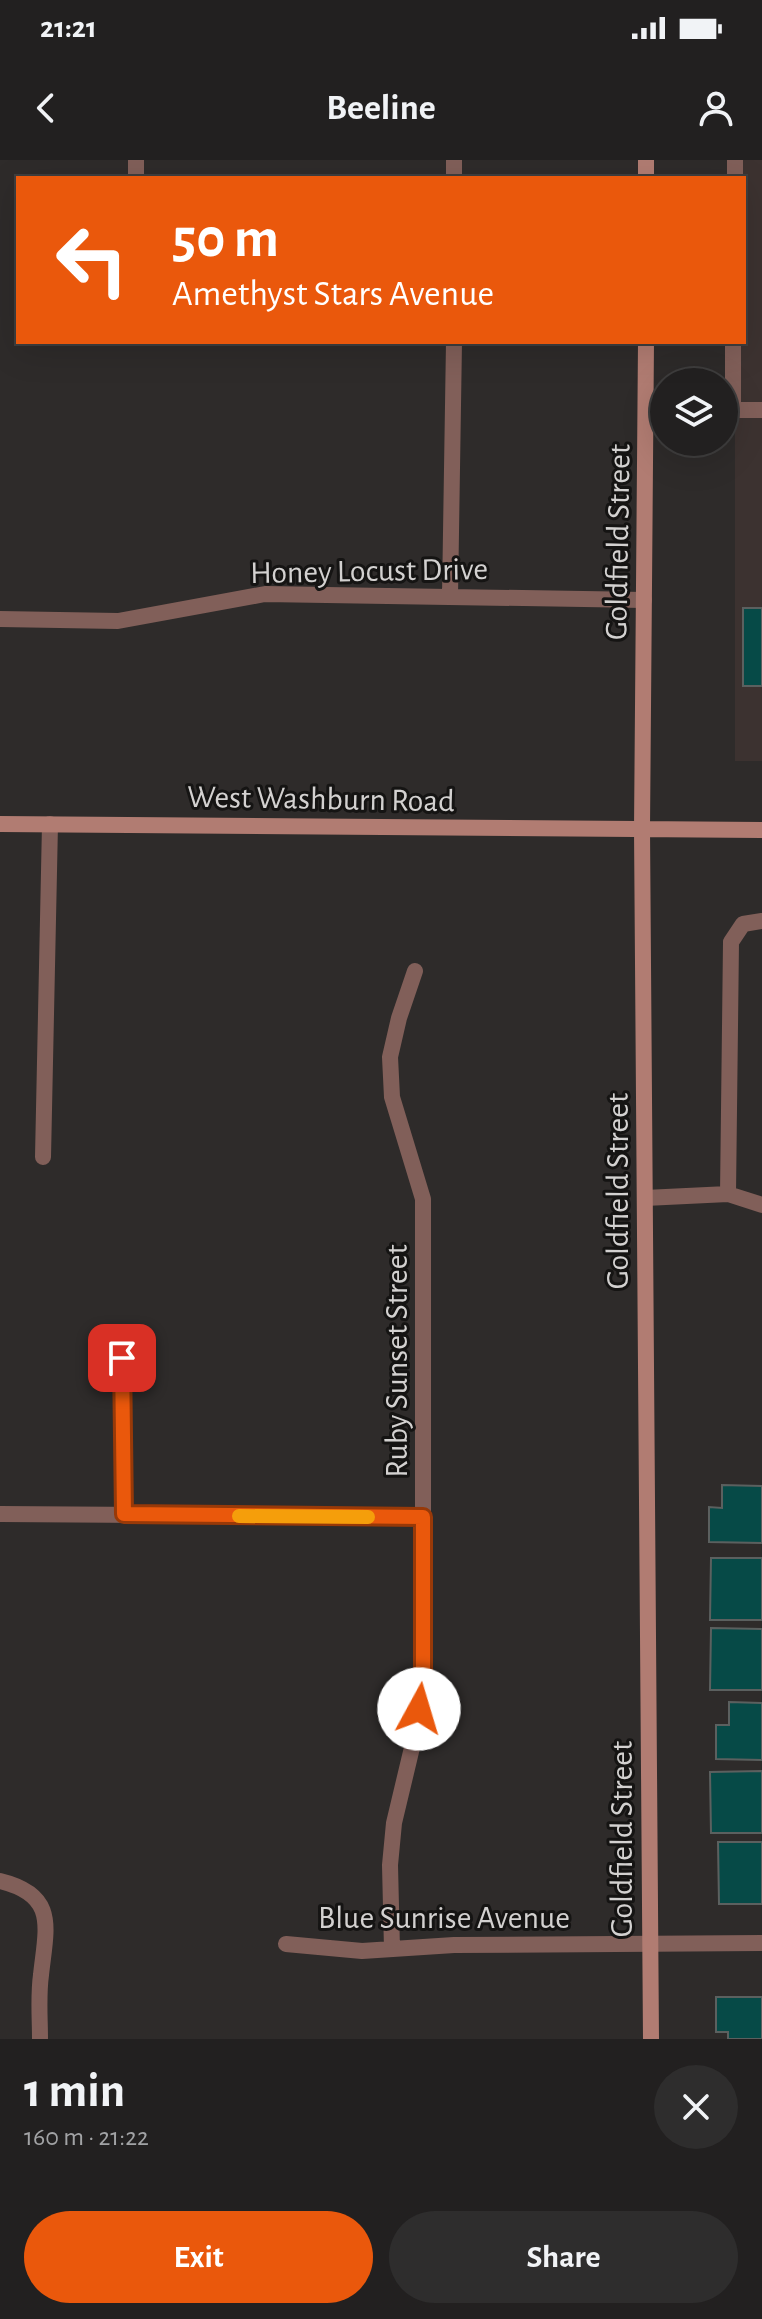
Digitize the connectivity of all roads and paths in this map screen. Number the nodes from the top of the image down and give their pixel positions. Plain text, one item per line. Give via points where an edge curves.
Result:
1 (454, 344) edge
2 (646, 344) edge
3 (733, 344) edge
4 (731, 368) edge
5 (738, 410) edge
6 (762, 410) edge
7 (646, 411) junction
8 (650, 411) edge
9 (450, 596) junction
10 (644, 600) junction
11 (0, 619) edge
12 (0, 824) edge
13 (50, 824) junction
14 (642, 829) junction
15 (762, 830) edge
16 (762, 921) edge
17 (415, 971) dead end
18 (43, 1157) dead end
19 (728, 1194) junction
20 (645, 1198) junction
21 (762, 1205) edge
22 (122, 1358) dead end
23 (0, 1514) edge
24 (124, 1514) junction
25 (423, 1517) junction
26 (0, 1881) edge
27 (650, 1943) junction
28 (762, 1943) edge
29 (286, 1944) dead end
30 (392, 1949) junction
31 (40, 2039) edge
32 (651, 2039) edge

1 - 9 street
2 - 7 street, Goldfield Street
3 - 4 street
5 - 6 street
7 - 8 street
7 - 10 street, Goldfield Street
9 - 10 street, Honey Locust Drive
9 - 11 street, Honey Locust Drive via 265,594 118,621
10 - 14 street, Goldfield Street
12 - 13 street, West Washburn Road
13 - 14 street, West Washburn Road
13 - 18 street
14 - 15 street, West Washburn Road
14 - 20 street, Goldfield Street
16 - 19 street via 743,924 731,942
17 - 25 street, Ruby Sunset Street via 390,1057 392,1097 423,1199
19 - 20 street
19 - 21 street
20 - 27 street, Goldfield Street
22 - 24 street
23 - 24 street
24 - 25 street
25 - 30 street, Ruby Sunset Street via 423,1682 394,1823
26 - 31 street via 22,1886 36,1897 46,1925
27 - 28 street, Blue Sunrise Avenue
27 - 30 street, Blue Sunrise Avenue
27 - 32 street, Goldfield Street
29 - 30 street, Blue Sunrise Avenue

